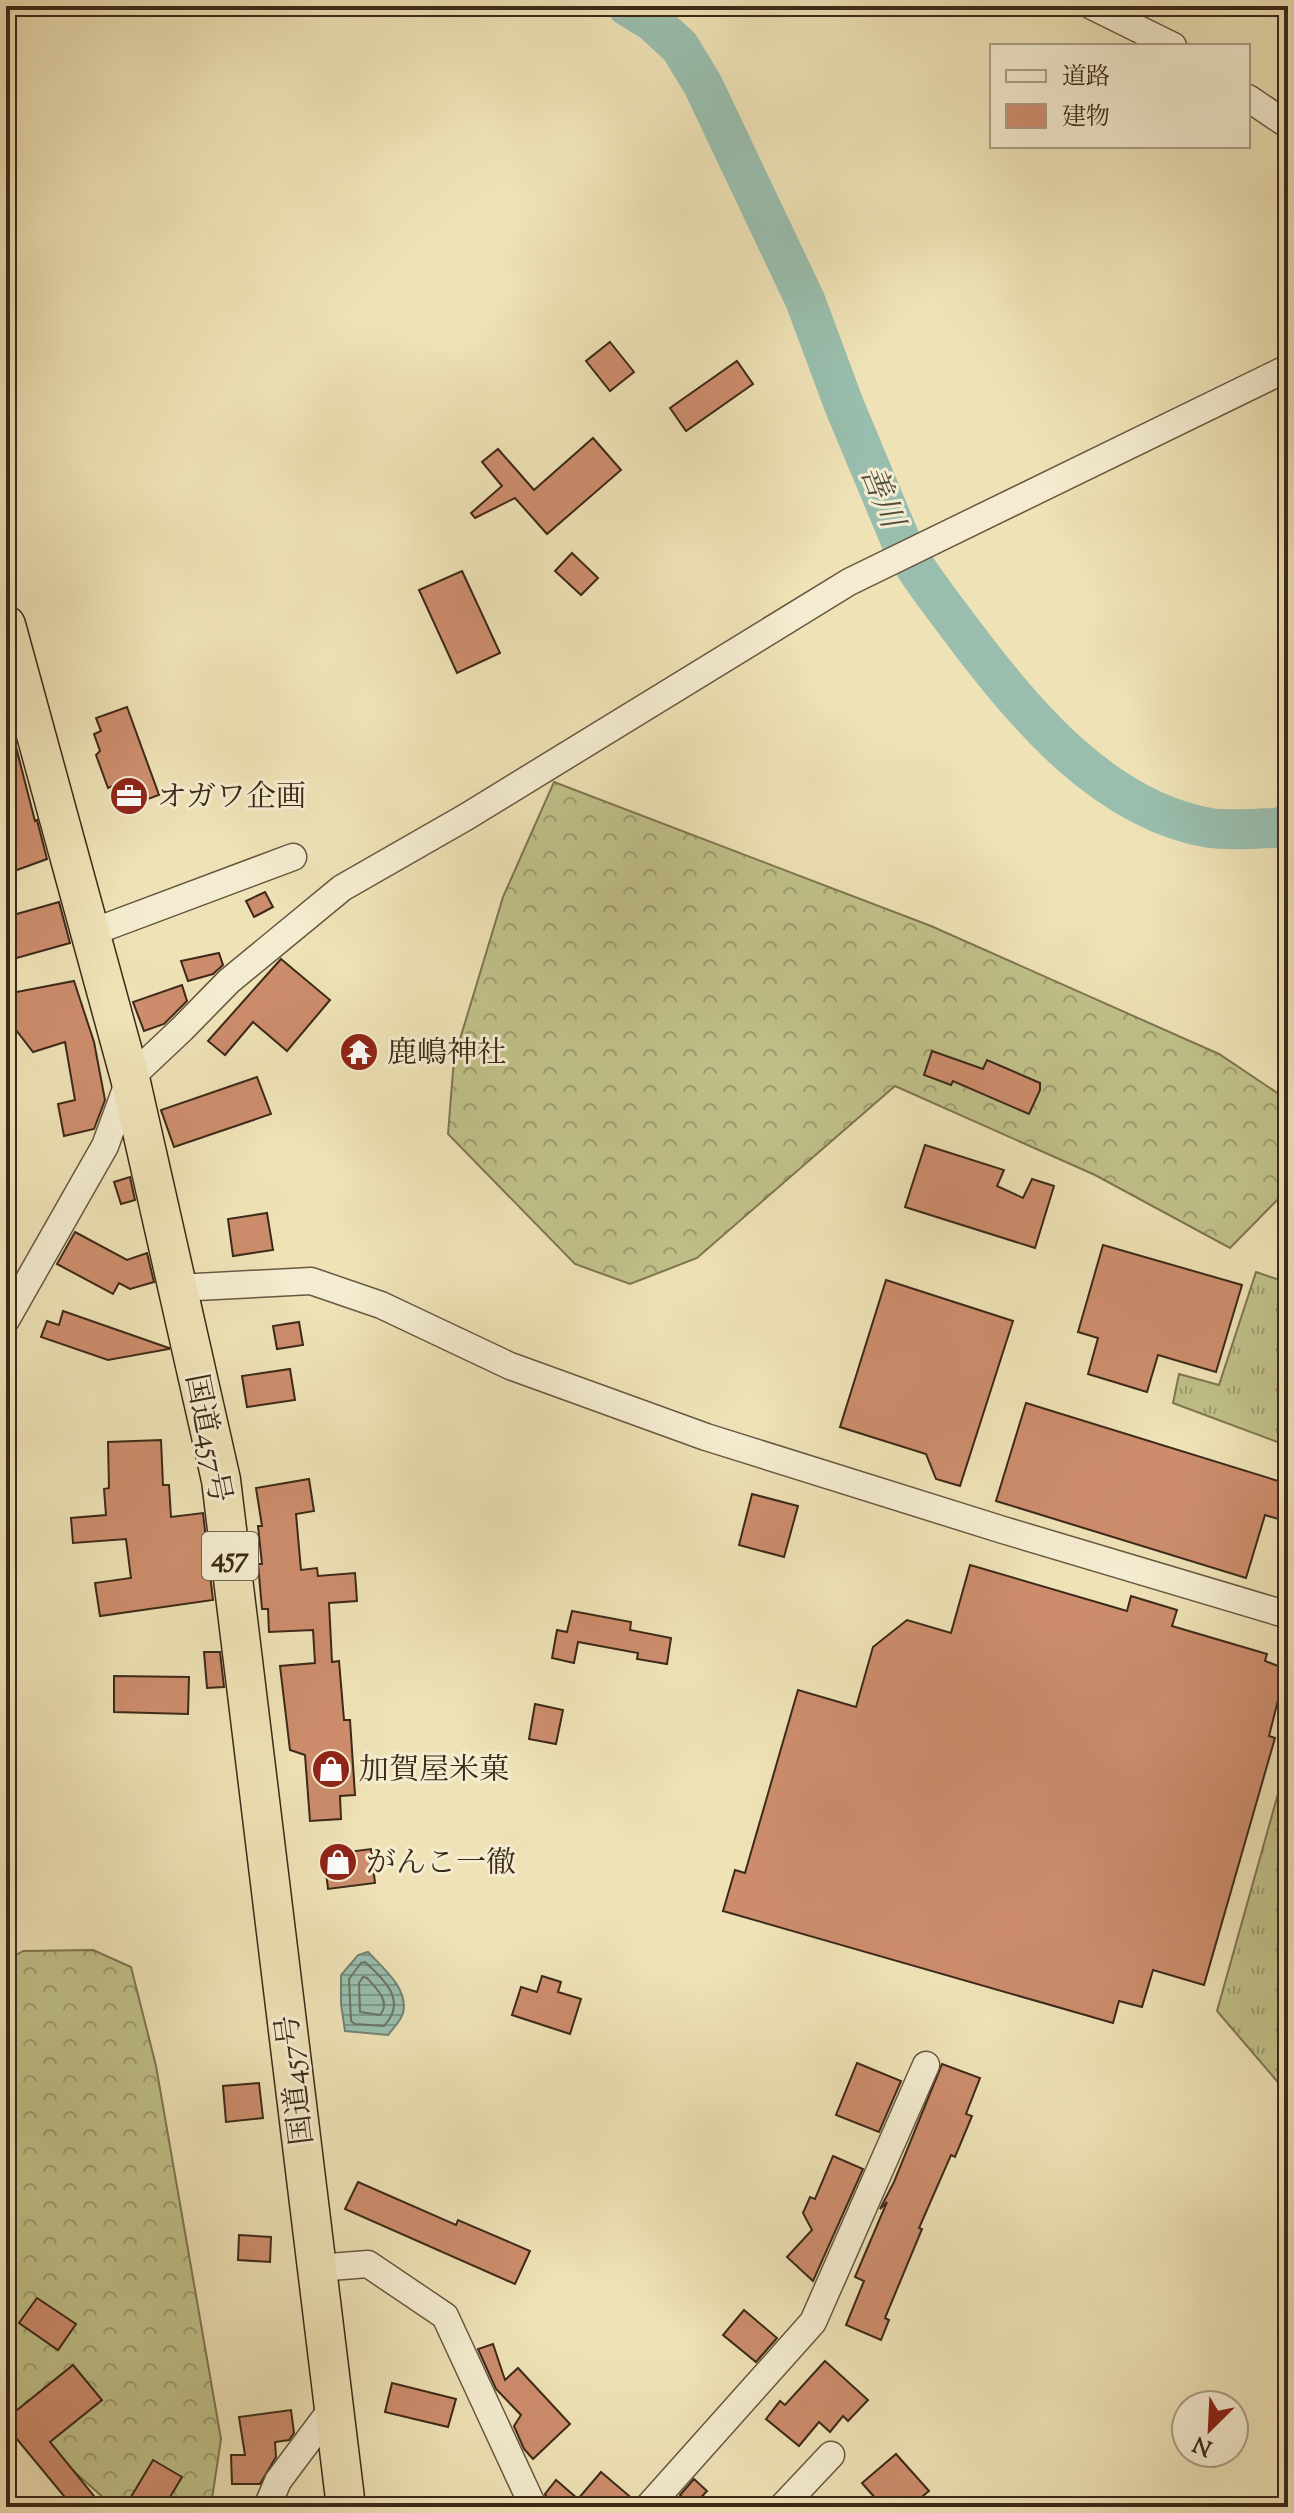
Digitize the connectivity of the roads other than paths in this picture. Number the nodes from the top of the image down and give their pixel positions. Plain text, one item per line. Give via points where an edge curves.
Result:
1 (1092, 6) edge
2 (1169, 44) edge
3 (1250, 99) edge
4 (1288, 125) edge
5 (1288, 368) edge
6 (6, 625) edge
7 (293, 857) dead end
8 (90, 933) junction
9 (130, 1078) junction
10 (177, 1288) junction
11 (6, 1320) edge
12 (1288, 1615) edge
13 (926, 2065) dead end
14 (317, 2268) junction
15 (334, 2406) junction
16 (831, 2455) dead end
17 (267, 2507) edge
18 (346, 2507) edge
19 (536, 2507) edge
20 (648, 2507) edge
21 (782, 2507) edge

1 - 2 street
3 - 4 street
5 - 9 street via 849,582 342,888 229,981
6 - 8 highway, 国道457号 / 457
7 - 8 street
8 - 9 highway, 国道457号 / 457
9 - 10 highway, 国道457号 / 457
9 - 11 street via 105,1146
10 - 12 street via 311,1281 381,1305 510,1366 706,1437
10 - 14 highway, 国道457号 / 457 via 221,1480
13 - 20 street via 813,2322
14 - 15 highway, 国道457号 / 457
14 - 19 street via 368,2264 445,2316
15 - 17 street via 278,2481
15 - 18 highway, 国道457号 / 457
16 - 21 street

